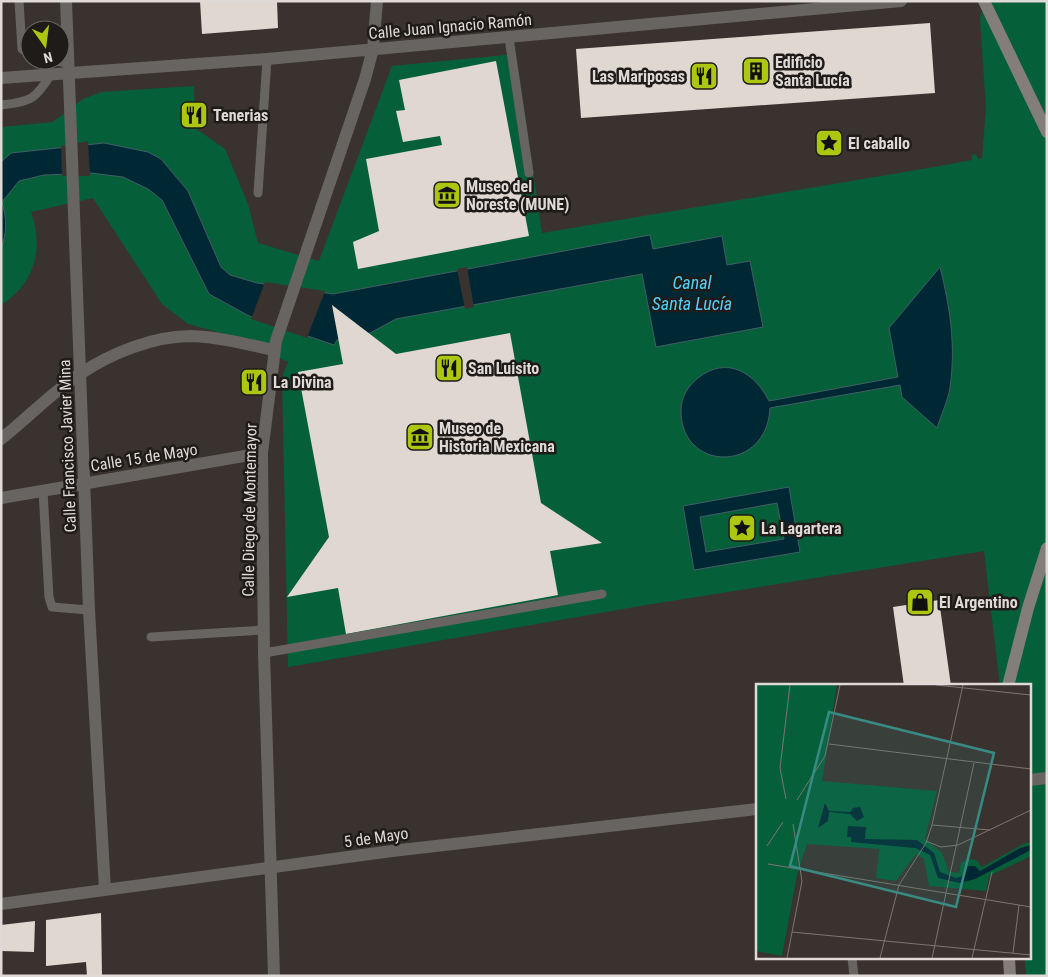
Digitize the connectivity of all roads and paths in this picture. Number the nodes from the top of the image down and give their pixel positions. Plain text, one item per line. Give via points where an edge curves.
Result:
1 (19, 1) edge
2 (66, 1) edge
3 (377, 1) edge
4 (901, 1) edge
5 (984, 1) edge
6 (20, 20) edge
7 (66, 20) edge
8 (509, 38) junction
9 (373, 49) junction
10 (266, 59) junction
11 (70, 68) edge
12 (62, 70) edge
13 (67, 70) edge
14 (51, 74) junction
15 (1, 78) edge
16 (1, 105) edge
17 (1047, 132) edge
18 (529, 174) dead end
19 (258, 193) dead end
20 (273, 350) junction
21 (80, 374) junction
22 (1, 439) edge
23 (262, 453) junction
24 (84, 483) junction
25 (43, 490) junction
26 (1, 498) edge
27 (1047, 548) edge
28 (602, 594) dead end
29 (89, 610) junction
30 (264, 630) junction
31 (151, 637) dead end
32 (264, 653) junction
33 (1009, 684) edge
34 (1047, 778) edge
35 (1030, 780) edge
36 (756, 808) edge
37 (269, 868) junction
38 (105, 890) junction
39 (1, 904) edge
40 (852, 960) edge
41 (1009, 960) edge
42 (1010, 975) edge
43 (274, 976) edge
44 (854, 976) edge
45 (1006, 976) edge

1 - 6 lane
2 - 7 street, Calle Francisco Javier Mina
3 - 9 street, Calle Diego de Montemayor
4 - 8 street, Calle Juan Ignacio Ramón
5 - 17 street
8 - 9 street, Calle Juan Ignacio Ramón
8 - 18 lane
9 - 10 street, Calle Juan Ignacio Ramón
9 - 20 street, Calle Diego de Montemayor
10 - 11 street, Calle Juan Ignacio Ramón
10 - 19 lane
12 - 14 street, Calle Juan Ignacio Ramón
13 - 21 street, Calle Francisco Javier Mina
14 - 15 street, Calle Juan Ignacio Ramón
14 - 16 lane via 39,94 31,100
20 - 21 street via 221,339 175,337 116,355
20 - 23 street, Calle Diego de Montemayor
21 - 22 street
21 - 24 street, Calle Francisco Javier Mina
23 - 24 street, Calle 15 de Mayo
23 - 30 street, Calle Diego de Montemayor
24 - 25 street, Calle 15 de Mayo
24 - 29 street, Calle Francisco Javier Mina
25 - 26 street, Calle 15 de Mayo
25 - 29 lane via 52,607
27 - 33 street
28 - 32 lane
29 - 38 street, Calle Francisco Javier Mina
30 - 31 lane
30 - 32 street, Calle Diego de Montemayor
32 - 37 street, Calle Diego de Montemayor
34 - 35 street
36 - 37 street, 5 de Mayo
37 - 38 street, 5 de Mayo
37 - 43 street, Calle Diego de Montemayor
38 - 39 street, 5 de Mayo
40 - 44 lane
41 - 42 street
42 - 45 lane

